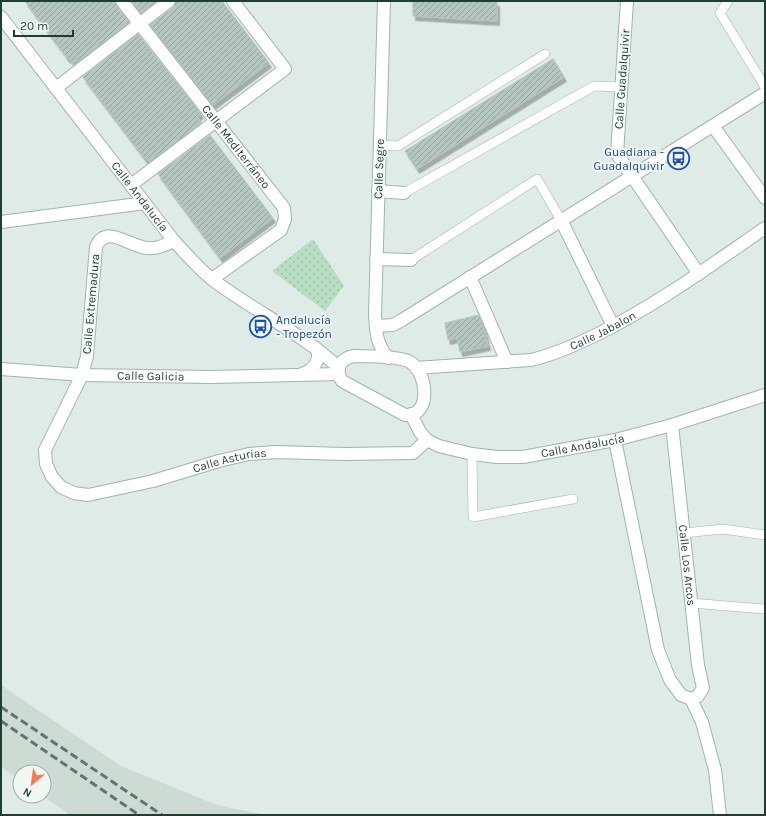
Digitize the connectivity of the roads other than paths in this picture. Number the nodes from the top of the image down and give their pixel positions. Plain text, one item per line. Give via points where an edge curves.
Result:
1 (122, 1) edge
2 (168, 1) edge
3 (233, 1) edge
4 (384, 1) edge
5 (627, 1) edge
6 (728, 1) edge
7 (1, 17) edge
8 (139, 24) junction
9 (545, 54) dead end
10 (621, 87) junction
11 (765, 87) edge
12 (56, 88) junction
13 (765, 93) edge
14 (216, 121) junction
15 (713, 126) junction
16 (380, 145) junction
17 (632, 176) junction
18 (131, 185) junction
19 (378, 191) junction
20 (404, 194) joint
21 (765, 198) edge
22 (145, 203) junction
23 (561, 220) junction
24 (1, 222) edge
25 (765, 228) edge
26 (174, 241) junction
27 (376, 259) junction
28 (411, 260) joint
29 (698, 274) junction
30 (470, 277) junction
31 (212, 280) junction
32 (613, 326) junction
33 (376, 331) junction
34 (313, 346) junction
35 (349, 356) junction
36 (364, 356) junction
37 (388, 358) junction
38 (507, 362) junction
39 (416, 368) junction
40 (1, 369) edge
41 (339, 371) junction
42 (302, 374) junction
43 (82, 375) junction
44 (765, 395) edge
45 (411, 414) junction
46 (672, 425) junction
47 (427, 440) junction
48 (615, 440) junction
49 (472, 454) junction
50 (46, 464) joint
51 (573, 499) dead end
52 (684, 533) junction
53 (765, 534) edge
54 (691, 603) junction
55 (765, 609) edge
56 (691, 699) junction
57 (720, 815) edge

1 - 8 street, Calle Mediterráneo
2 - 8 street
3 - 14 street via 285,69
4 - 16 street, Calle Segre
5 - 10 street, Calle Guadalquivir
6 - 11 lane via 720,13
7 - 12 street, Calle Andalucía
8 - 12 street
8 - 14 street, Calle Mediterráneo
9 - 16 lane via 398,146
10 - 17 street, Calle Guadalquivir via 616,154
10 - 20 lane via 594,86
12 - 18 street, Calle Andalucía
13 - 15 street
14 - 18 street
14 - 31 street, Calle Mediterráneo via 284,208 285,220 277,233
15 - 17 street
15 - 21 street
16 - 19 street, Calle Segre
17 - 23 street
17 - 29 street, Calle Guadalquivir
18 - 22 street, Calle Andalucía
19 - 20 street
19 - 27 street, Calle Segre
22 - 24 street
22 - 26 street, Calle Andalucía
23 - 28 lane via 537,179
23 - 30 street
23 - 32 street
25 - 29 street, Calle Jabalon
26 - 31 street, Calle Andalucía
26 - 43 street, Calle Extremadura via 158,248 146,248 113,236 104,237 98,243 87,356
27 - 28 street
27 - 33 street, Calle Segre
29 - 32 street, Calle Jabalon
30 - 33 street via 393,325
30 - 38 street
31 - 34 street, Calle Andalucía
32 - 38 street, Calle Jabalon via 547,356
33 - 36 street via 372,347
33 - 37 street, Calle Segre via 382,351
34 - 35 street, Calle Andalucía
34 - 41 street, Calle Andalucía
34 - 42 street via 319,355 317,361 308,372
35 - 36 street, Calle Andalucía
35 - 41 street via 341,362
36 - 37 street, Calle Andalucía
37 - 39 street, Calle Andalucía via 403,359
38 - 39 street, Calle Jabalon
39 - 45 street via 423,382 424,393 420,408
40 - 43 street, Calle Galicia
41 - 42 street, Calle Galicia
41 - 45 street, Calle Andalucía via 342,381 346,384 400,413
42 - 43 street, Calle Galicia via 211,377
43 - 50 street, Calle Extremadura via 45,450
44 - 46 street, Calle Andalucía
45 - 47 street
46 - 48 street, Calle Andalucía
46 - 52 street, Calle Los Arcos
47 - 49 street, Calle Andalucía via 439,446
47 - 50 street, Calle Asturias via 412,453 249,454 153,481 88,495 74,493 61,487 52,477
48 - 49 street, Calle Andalucía via 523,457 497,458
48 - 56 street via 658,650 670,680 681,695
49 - 51 lane via 473,517
52 - 53 lane via 723,529
52 - 54 street, Calle Los Arcos
54 - 55 lane
54 - 56 street, Calle Los Arcos via 703,688 698,696
56 - 57 street via 702,722 716,770

